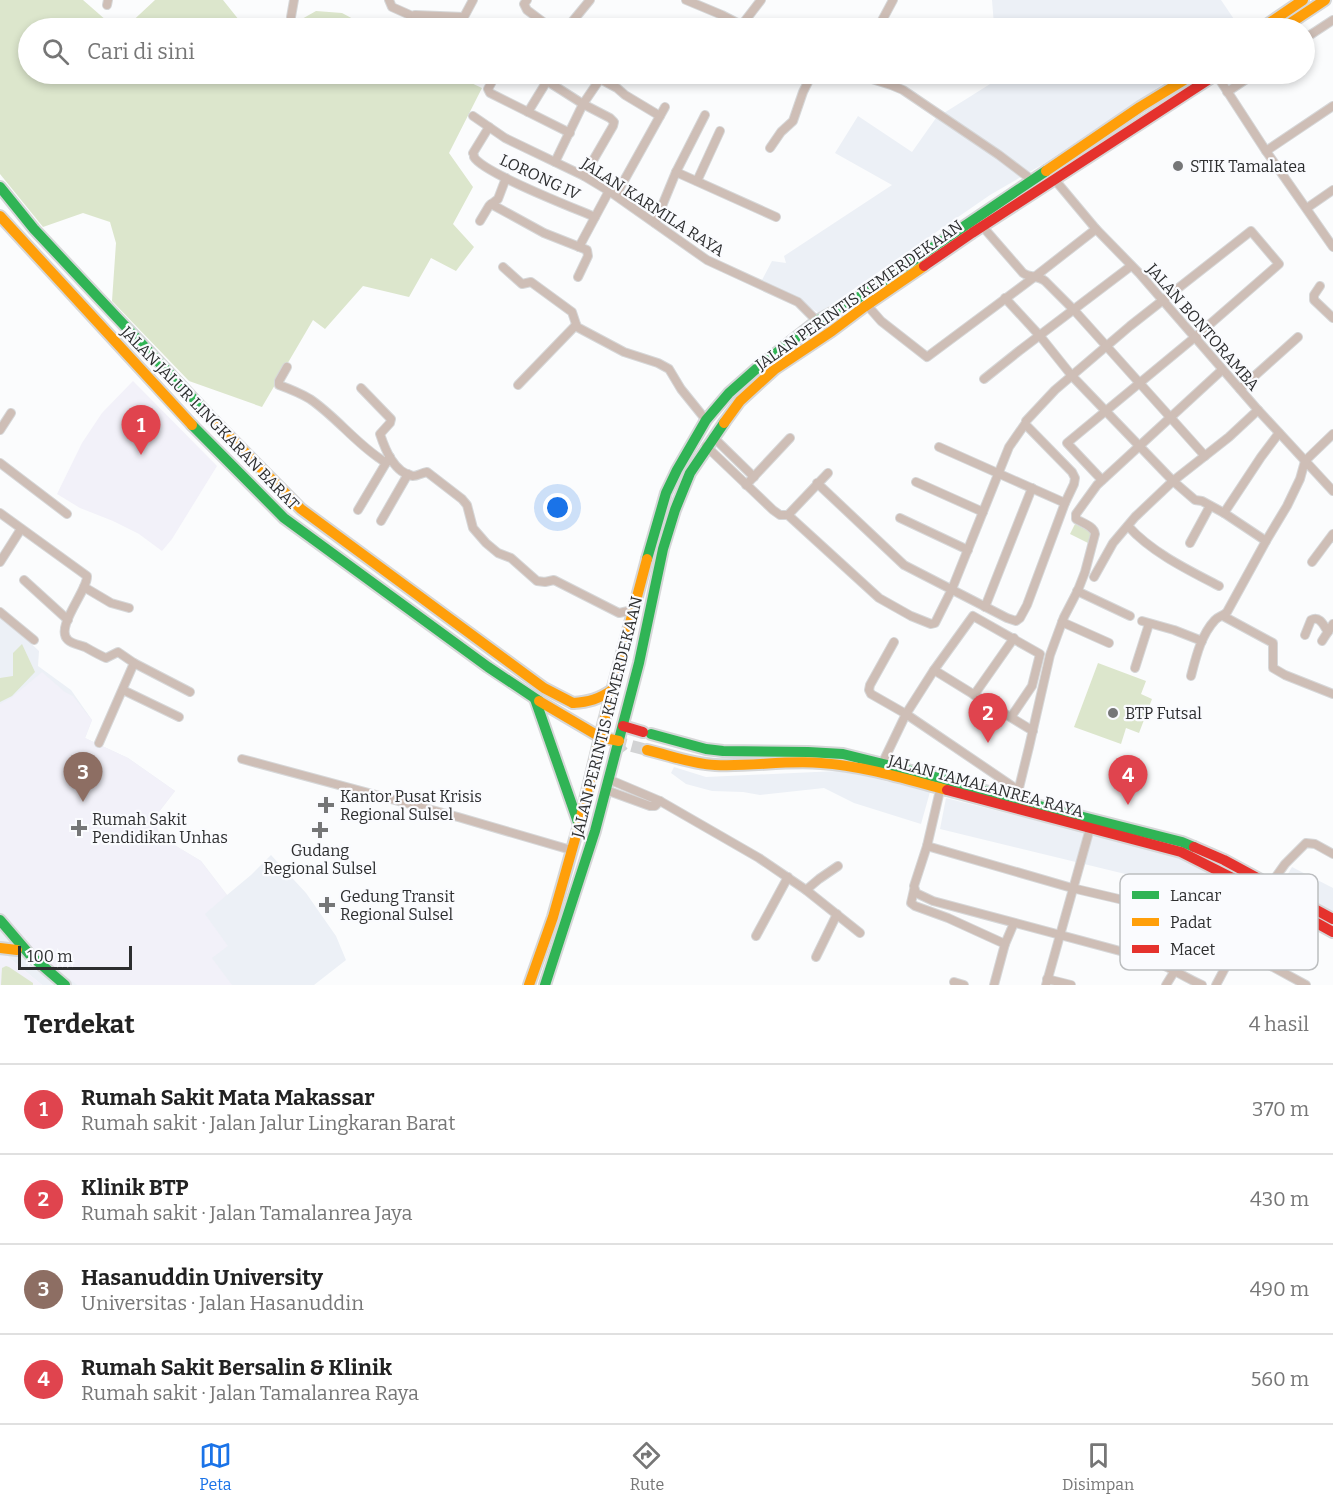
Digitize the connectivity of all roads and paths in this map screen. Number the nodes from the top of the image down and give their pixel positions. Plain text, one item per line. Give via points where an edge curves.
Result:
1 (294, 0) edge
2 (389, 0) edge
3 (473, 0) edge
4 (527, 0) edge
5 (590, 0) edge
6 (686, 0) edge
7 (761, 0) edge
8 (893, 0) edge
9 (1325, 0) edge
10 (1298, 1) edge
11 (408, 14) junction
12 (291, 17) dead end
13 (464, 17) joint
14 (417, 18) edge
15 (538, 18) edge
16 (575, 18) edge
17 (728, 18) edge
18 (750, 18) edge
19 (883, 18) edge
20 (1275, 18) edge
21 (1298, 18) edge
22 (1333, 20) edge
23 (1315, 32) edge
24 (490, 84) edge
25 (544, 84) edge
26 (557, 84) edge
27 (597, 84) edge
28 (609, 84) edge
29 (807, 84) edge
30 (885, 84) edge
31 (1178, 84) edge
32 (1201, 84) edge
33 (1222, 84) edge
34 (1239, 84) edge
35 (1227, 92) junction
36 (583, 104) junction
37 (1333, 106) edge
38 (665, 107) dead end
39 (528, 112) junction
40 (705, 115) dead end
41 (473, 116) dead end
42 (660, 116) junction
43 (489, 127) junction
44 (720, 131) dead end
45 (570, 133) junction
46 (770, 148) dead end
47 (1266, 151) junction
48 (555, 162) junction
49 (676, 172) junction
50 (584, 176) junction
51 (506, 178) junction
52 (1032, 180) junction
53 (1055, 180) junction
54 (697, 181) junction
55 (0, 187) edge
56 (1333, 190) edge
57 (612, 193) junction
58 (490, 204) junction
59 (1306, 208) junction
60 (0, 216) edge
61 (595, 217) junction
62 (776, 217) dead end
63 (480, 221) dead end
64 (655, 223) junction
65 (983, 227) junction
66 (34, 229) junction
67 (1096, 229) junction
68 (959, 236) junction
69 (21, 240) junction
70 (579, 247) junction
71 (1333, 247) edge
72 (1131, 266) junction
73 (503, 267) dead end
74 (1033, 277) junction
75 (578, 278) dead end
76 (1320, 286) dead end
77 (1005, 298) junction
78 (1162, 301) junction
79 (867, 305) junction
80 (1074, 310) junction
81 (1333, 318) edge
82 (817, 321) junction
83 (576, 325) junction
84 (1040, 336) junction
85 (1194, 338) junction
86 (1298, 338) dead end
87 (1107, 346) junction
88 (287, 367) dead end
89 (1222, 370) junction
90 (1072, 376) junction
91 (984, 380) dead end
92 (1140, 382) junction
93 (519, 384) dead end
94 (361, 388) dead end
95 (1240, 389) junction
96 (1106, 411) junction
97 (1258, 411) junction
98 (11, 413) dead end
99 (1171, 417) junction
100 (706, 420) junction
101 (1026, 421) dead end
102 (0, 430) edge
103 (1279, 433) junction
104 (1333, 434) edge
105 (790, 438) dead end
106 (710, 442) junction
107 (1139, 445) junction
108 (939, 447) dead end
109 (1205, 456) junction
110 (388, 460) junction
111 (1305, 461) junction
112 (0, 463) edge
113 (828, 473) dead end
114 (408, 474) junction
115 (998, 474) junction
116 (754, 477) junction
117 (1102, 480) junction
118 (1173, 481) junction
119 (916, 482) dead end
120 (817, 483) junction
121 (747, 485) junction
122 (1032, 488) junction
123 (1333, 490) edge
124 (1065, 503) junction
125 (1210, 506) junction
126 (358, 510) dead end
127 (983, 512) junction
128 (0, 513) edge
129 (1224, 513) junction
130 (67, 514) dead end
131 (788, 515) junction
132 (900, 518) dead end
133 (381, 521) dead end
134 (1128, 526) junction
135 (21, 529) junction
136 (1333, 534) edge
137 (1266, 541) junction
138 (1190, 543) dead end
139 (968, 550) junction
140 (0, 562) edge
141 (1312, 562) dead end
142 (1094, 577) dead end
143 (24, 580) dead end
144 (86, 583) junction
145 (1219, 586) dead end
146 (952, 589) junction
147 (1077, 591) junction
148 (985, 607) junction
149 (129, 608) dead end
150 (633, 610) junction
151 (0, 612) edge
152 (1130, 616) dead end
153 (1223, 616) junction
154 (68, 621) junction
155 (1062, 622) junction
156 (1333, 624) edge
157 (1328, 632) junction
158 (1305, 635) dead end
159 (1014, 638) junction
160 (34, 640) dead end
161 (1202, 641) junction
162 (1322, 641) dead end
163 (894, 642) dead end
164 (1109, 643) dead end
165 (134, 663) junction
166 (1135, 668) dead end
167 (934, 670) junction
168 (1191, 676) dead end
169 (123, 690) junction
170 (612, 690) junction
171 (190, 692) dead end
172 (1333, 694) edge
173 (974, 696) junction
174 (535, 699) junction
175 (906, 714) junction
176 (179, 717) dead end
177 (1011, 717) junction
178 (604, 721) junction
179 (623, 726) junction
180 (1033, 731) junction
181 (599, 742) junction
182 (99, 743) dead end
183 (617, 746) junction
184 (647, 750) tunnel mouth
185 (242, 759) dead end
186 (843, 760) junction
187 (882, 764) junction
188 (607, 784) junction
189 (942, 784) junction
190 (1017, 795) junction
191 (1091, 824) junction
192 (579, 825) junction
193 (927, 846) junction
194 (571, 850) junction
195 (1333, 854) edge
196 (838, 866) dead end
197 (1232, 874) edge
198 (1278, 874) edge
199 (788, 877) junction
200 (1072, 888) junction
201 (806, 890) junction
202 (914, 890) junction
203 (1120, 899) edge
204 (1318, 912) edge
205 (837, 914) junction
206 (1333, 919) edge
207 (0, 920) edge
208 (1014, 922) junction
209 (1318, 922) edge
210 (0, 930) edge
211 (1333, 932) edge
212 (860, 933) dead end
213 (1060, 935) junction
214 (756, 936) dead end
215 (1005, 944) junction
216 (0, 948) edge
217 (17, 950) junction
218 (1120, 951) edge
219 (816, 957) dead end
220 (1171, 970) edge
221 (1224, 970) edge
222 (1278, 970) edge
223 (1174, 972) junction
224 (954, 982) dead end
225 (1046, 982) edge
226 (57, 983) edge
227 (530, 985) edge
228 (545, 985) edge
229 (963, 985) edge
230 (994, 985) edge
231 (1071, 985) edge
232 (1166, 985) edge
233 (1202, 985) edge
234 (1216, 985) edge
235 (1305, 985) edge

1 - 12 street
2 - 11 street via 391,6
3 - 13 street
4 - 15 street via 527,10
5 - 16 street
6 - 17 street
7 - 18 street
8 - 19 street
9 - 21 main road
10 - 20 main road
11 - 13 street
11 - 14 street
22 - 23 street
24 - 39 street via 488,91
25 - 39 street
26 - 36 street
27 - 36 street
28 - 42 street
29 - 46 street via 793,121
30 - 52 street via 903,90
31 - 52 main road, JALAN PERINTIS KEMERDEKAAN
32 - 53 main road, JALAN PERINTIS KEMERDEKAAN
33 - 35 street
34 - 35 street
35 - 47 street
36 - 45 street
36 - 50 street via 614,122
37 - 47 street
38 - 42 street
39 - 45 street
40 - 49 street
41 - 43 street, JALAN KARMILA RAYA
42 - 57 street
43 - 48 street, JALAN KARMILA RAYA
43 - 51 street, LORONG IV via 474,156
44 - 54 street
45 - 48 street
47 - 59 street
48 - 50 street, JALAN KARMILA RAYA
49 - 54 street
49 - 64 street
50 - 57 street, JALAN KARMILA RAYA
51 - 58 street via 498,199
51 - 61 street, LORONG IV
52 - 68 main road, JALAN PERINTIS KEMERDEKAAN
53 - 65 main road, JALAN PERINTIS KEMERDEKAAN
53 - 67 street, JALAN BONTORAMBA
54 - 62 street
55 - 66 main road, JALAN JALUR LINGKARAN BARAT
56 - 59 street
57 - 61 street
57 - 64 street, JALAN KARMILA RAYA
58 - 63 street
58 - 70 street
59 - 71 street
60 - 69 main road, JALAN JALUR LINGKARAN BARAT
61 - 70 street
64 - 82 street, JALAN KARMILA RAYA via 711,262 798,302
65 - 68 main road, JALAN PERINTIS KEMERDEKAAN
65 - 74 street via 1023,273
66 - 69 main road
66 - 170 main road, JALAN JALUR LINGKARAN BARAT via 301,509 544,688 573,703 593,702
67 - 72 street, JALAN BONTORAMBA
67 - 74 street
68 - 79 main road, JALAN PERINTIS KEMERDEKAAN
68 - 82 main road, JALAN PERINTIS KEMERDEKAAN
69 - 174 main road, JALAN JALUR LINGKARAN BARAT via 284,518
70 - 75 street via 587,250 588,256
72 - 78 street, JALAN BONTORAMBA
72 - 80 street
73 - 83 street via 522,284 530,281 572,312
74 - 77 street
74 - 80 street via 1045,281
76 - 81 street via 1314,300
77 - 79 street via 927,357
77 - 84 street
78 - 85 street, JALAN BONTORAMBA
78 - 85 street via 1251,231 1279,264
78 - 87 street
79 - 106 main road, JALAN PERINTIS KEMERDEKAAN via 775,369 740,401
80 - 84 street
80 - 87 street
82 - 100 main road, JALAN PERINTIS KEMERDEKAAN via 755,369
83 - 93 street
83 - 100 street via 613,347 669,369
84 - 90 street
84 - 91 street
85 - 89 street, JALAN BONTORAMBA
85 - 92 street
86 - 95 street
87 - 90 street
87 - 92 street
88 - 110 street via 279,385 314,402 373,454
89 - 95 street, JALAN BONTORAMBA
89 - 99 street
90 - 96 street
90 - 101 street
92 - 96 street
92 - 99 street
94 - 110 street via 391,419 380,434
95 - 97 street, JALAN BONTORAMBA
96 - 107 street
96 - 117 street via 1067,443
97 - 103 street, JALAN BONTORAMBA
97 - 109 street
98 - 102 street
99 - 107 street
99 - 109 street
100 - 150 main road, JALAN PERINTIS KEMERDEKAAN via 666,493
103 - 111 street, JALAN BONTORAMBA
103 - 129 street
104 - 111 street
105 - 116 street
106 - 116 street
106 - 121 street
106 - 179 main road, JALAN PERINTIS KEMERDEKAAN via 690,473 663,549
107 - 117 street
107 - 118 street
108 - 115 street
109 - 118 street
110 - 114 street
110 - 126 street
111 - 123 street, JALAN BONTORAMBA
111 - 137 street via 1297,486
112 - 130 street
113 - 120 street
114 - 133 street
114 - 150 street via 427,472 462,500 479,536 536,581 554,580 619,613
115 - 122 street
115 - 124 street via 1009,447 1025,424 1074,475
115 - 127 street
116 - 121 street
117 - 147 street via 1076,514 1076,519 1095,531
118 - 125 street via 1195,500
118 - 134 street
119 - 127 street
120 - 131 street
120 - 146 street via 904,565
121 - 131 street via 773,510
122 - 124 street
122 - 148 street
124 - 148 street via 1019,620
125 - 129 street
125 - 138 street
127 - 139 street
128 - 135 street
129 - 137 street
131 - 146 street via 879,598 911,616 934,623
132 - 139 street
134 - 142 street via 1113,543
134 - 145 street via 1139,539
135 - 140 street
135 - 144 street via 87,575
136 - 141 street
137 - 153 street
139 - 146 street
143 - 154 street
144 - 149 street via 111,603
144 - 154 street
146 - 148 street
147 - 152 street
147 - 155 street
150 - 170 main road, JALAN PERINTIS KEMERDEKAAN
151 - 160 street
153 - 161 street via 1215,620
153 - 172 street via 1273,643 1273,668
154 - 165 street via 64,632 68,640 107,658 118,652
155 - 164 street
155 - 180 street via 1050,655
156 - 157 street
157 - 158 street via 1322,622 1313,618
157 - 162 street
159 - 167 street via 974,616
159 - 173 street
159 - 177 street via 1040,654 1032,686
161 - 166 street via 1145,622
161 - 168 street
163 - 175 street via 869,691
165 - 169 street
165 - 171 street
167 - 173 street
167 - 175 street
169 - 176 street
169 - 182 street
170 - 178 main road, JALAN PERINTIS KEMERDEKAAN
173 - 177 street
174 - 181 main road, JALAN JALUR LINGKARAN BARAT
174 - 192 main road
175 - 187 street
175 - 190 street
177 - 180 street
178 - 179 main road, JALAN TAMALANREA RAYA
178 - 181 main road, JALAN PERINTIS KEMERDEKAAN
179 - 183 main road, JALAN PERINTIS KEMERDEKAAN
179 - 186 main road, JALAN TAMALANREA RAYA via 706,749 808,752
180 - 190 street
181 - 183 main road, JALAN JALUR LINGKARAN BARAT
181 - 192 main road, JALAN PERINTIS KEMERDEKAAN
183 - 188 main road, JALAN PERINTIS KEMERDEKAAN
184 - 186 main road, JALAN TAMALANREA RAYA via 716,765
185 - 194 street
186 - 187 main road, JALAN TAMALANREA RAYA
186 - 189 main road, JALAN TAMALANREA RAYA via 878,772
187 - 189 main road, JALAN TAMALANREA RAYA
188 - 199 street via 652,806 660,801
188 - 228 main road, JALAN PERINTIS KEMERDEKAAN
189 - 190 main road, JALAN TAMALANREA RAYA
189 - 191 main road, JALAN TAMALANREA RAYA
189 - 193 street
190 - 191 main road, JALAN TAMALANREA RAYA
191 - 197 main road, JALAN TAMALANREA RAYA via 1181,852
191 - 200 street
192 - 194 main road, JALAN PERINTIS KEMERDEKAAN
193 - 200 street
193 - 202 street
194 - 227 main road, JALAN PERINTIS KEMERDEKAAN
195 - 198 street via 1306,843
196 - 201 street
199 - 201 street
199 - 214 street
200 - 203 street
200 - 213 street
201 - 205 street
202 - 208 street via 927,899
202 - 215 street via 911,903 915,906
204 - 206 main road, JALAN TAMALANREA RAYA
205 - 212 street
205 - 219 street
207 - 226 main road
208 - 213 street
208 - 215 street
209 - 211 main road, JALAN TAMALANREA RAYA
210 - 217 main road
213 - 218 street
213 - 225 street
215 - 230 street
216 - 217 main road
217 - 226 main road
220 - 223 street
221 - 234 street
222 - 235 street
223 - 232 street
223 - 233 street
224 - 229 street
225 - 231 street

